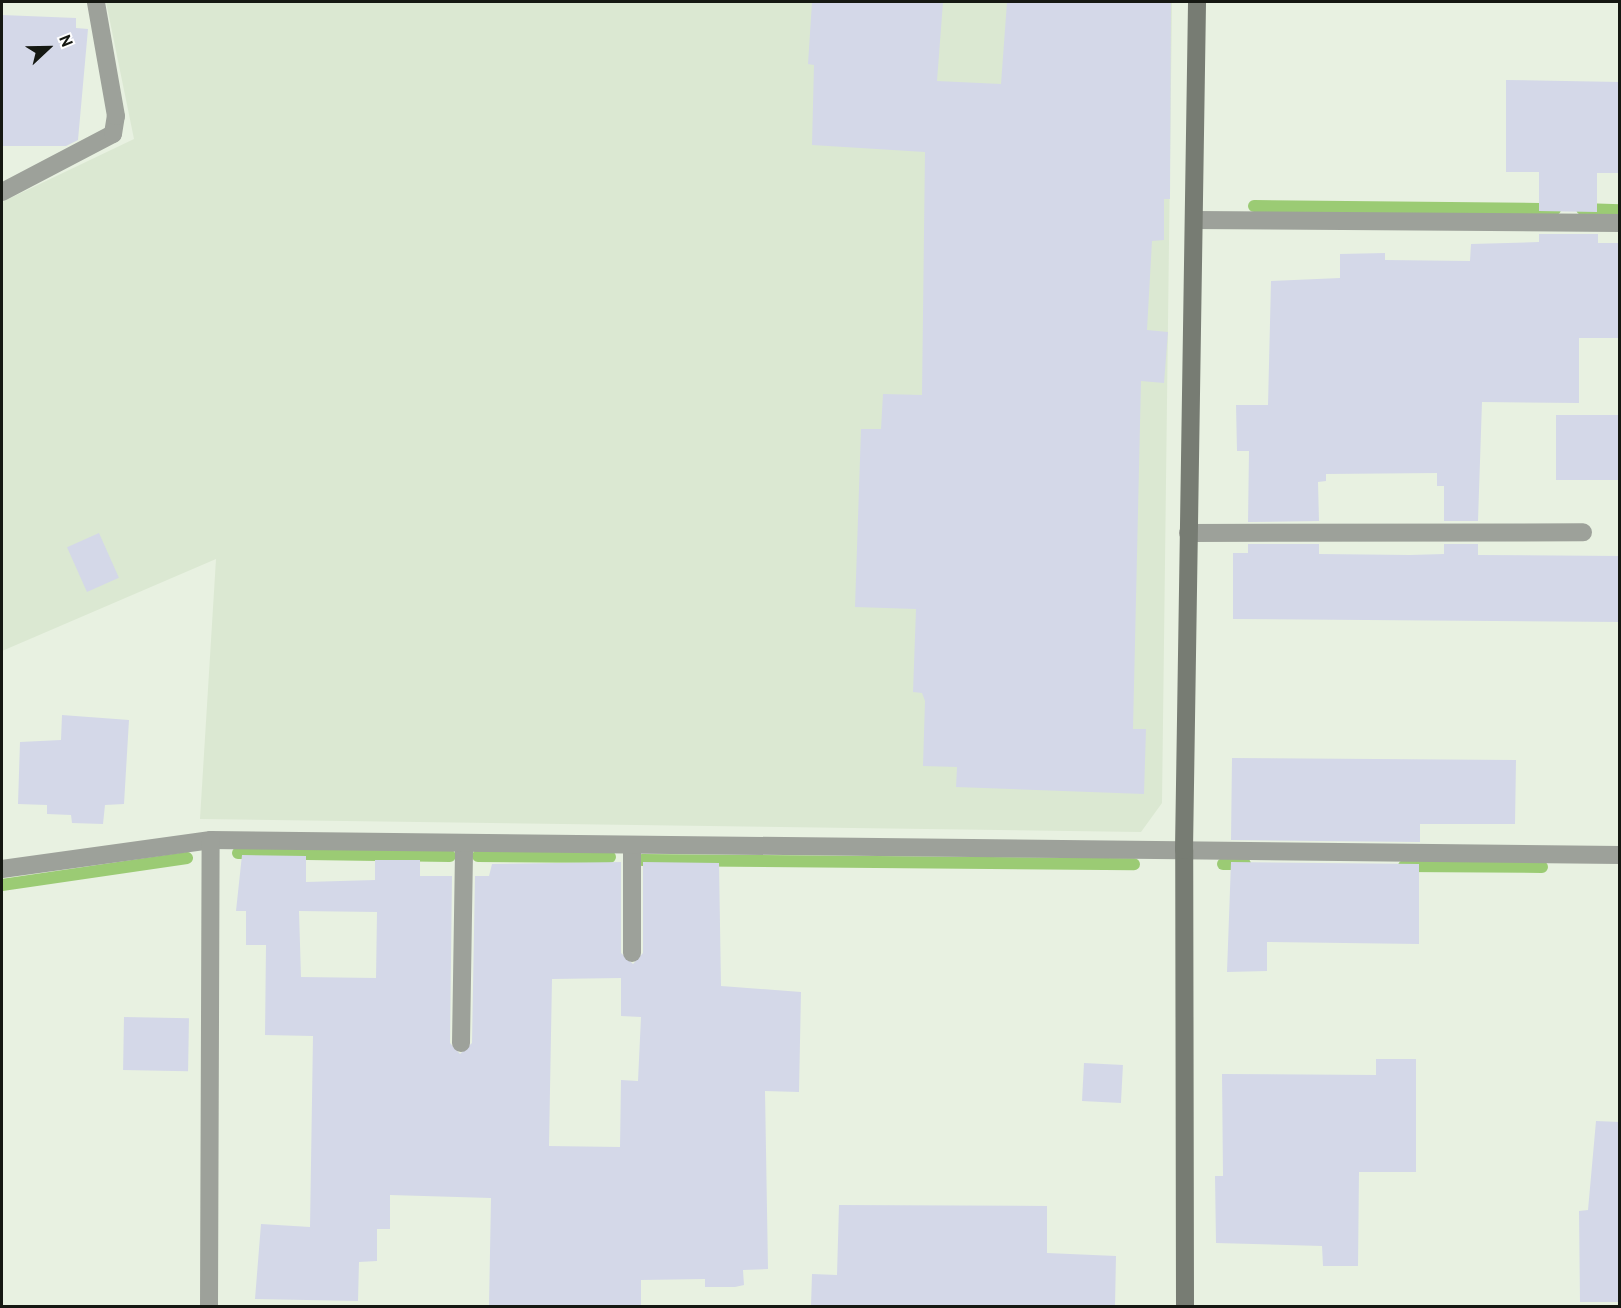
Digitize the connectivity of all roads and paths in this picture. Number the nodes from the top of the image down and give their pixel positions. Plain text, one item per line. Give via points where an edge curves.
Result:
1 (96, 2) edge
2 (1197, 2) edge
3 (2, 192) edge
4 (1195, 220) junction
5 (1620, 223) edge
6 (1583, 532) dead end
7 (1188, 533) junction
8 (212, 840) junction
9 (464, 843) junction
10 (632, 845) junction
11 (1184, 850) junction
12 (1620, 855) edge
13 (2, 869) edge
14 (632, 952) dead end
15 (461, 1043) dead end
16 (209, 1306) edge
17 (1185, 1306) edge

1 - 3 street via 116,116 113,134
2 - 4 street
4 - 5 street
4 - 7 street
6 - 7 street
7 - 11 street
8 - 9 street
8 - 13 street
8 - 16 street
9 - 10 street
9 - 15 street
10 - 11 street
10 - 14 street
11 - 12 street
11 - 17 street

